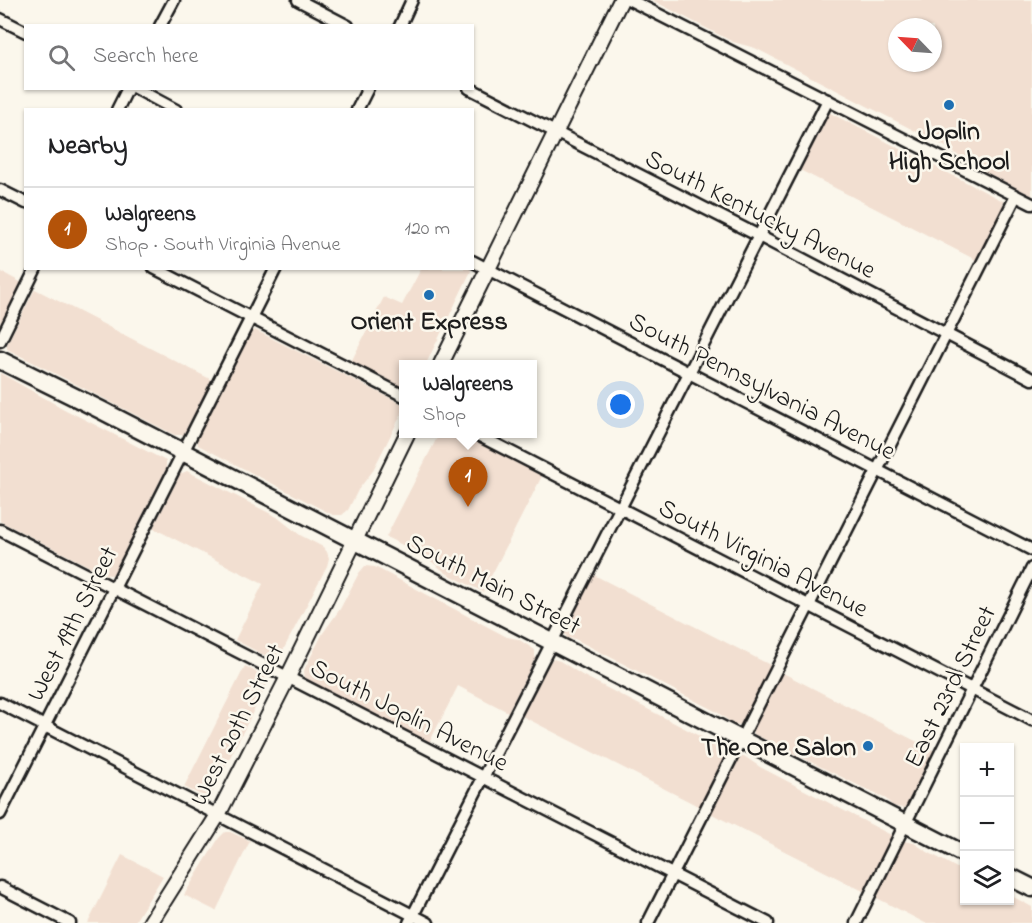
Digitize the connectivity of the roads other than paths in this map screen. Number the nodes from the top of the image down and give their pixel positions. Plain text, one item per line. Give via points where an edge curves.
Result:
1 (174, 0) edge
2 (298, 0) edge
3 (412, 0) edge
4 (621, 0) edge
5 (630, 0) edge
6 (0, 19) edge
7 (161, 24) edge
8 (344, 24) edge
9 (401, 24) edge
10 (24, 31) edge
11 (127, 90) edge
12 (139, 90) edge
13 (367, 90) edge
14 (473, 90) edge
15 (828, 100) junction
16 (118, 108) edge
17 (172, 108) edge
18 (358, 108) edge
19 (555, 134) junction
20 (0, 190) edge
21 (1016, 196) junction
22 (24, 202) edge
23 (1032, 204) edge
24 (759, 236) junction
25 (474, 262) edge
26 (488, 269) junction
27 (35, 270) edge
28 (158, 270) edge
29 (275, 270) edge
30 (251, 318) junction
31 (946, 335) junction
32 (0, 341) edge
33 (0, 360) edge
34 (443, 360) edge
35 (689, 373) junction
36 (1032, 379) edge
37 (399, 393) edge
38 (405, 438) edge
39 (484, 438) edge
40 (182, 453) junction
41 (878, 469) junction
42 (620, 507) junction
43 (0, 530) edge
44 (354, 540) junction
45 (1032, 550) edge
46 (1032, 568) edge
47 (114, 588) junction
48 (809, 605) junction
49 (552, 641) junction
50 (288, 677) junction
51 (972, 689) junction
52 (0, 703) edge
53 (1032, 720) edge
54 (45, 725) junction
55 (741, 738) junction
56 (483, 776) junction
57 (0, 814) edge
58 (218, 815) junction
59 (906, 823) junction
60 (960, 852) edge
61 (673, 874) junction
62 (1014, 879) edge
63 (0, 887) edge
64 (1032, 888) edge
65 (411, 919) edge
66 (70, 923) edge
67 (150, 923) edge
68 (428, 923) edge
69 (648, 923) edge
70 (768, 923) edge
71 (856, 923) edge

1 - 7 street
2 - 8 street
3 - 9 street
4 - 19 main road
5 - 15 street
6 - 10 street
11 - 16 street
12 - 17 street
13 - 18 street
14 - 19 street, South Kentucky Avenue
15 - 21 street
15 - 24 street
19 - 24 street, South Kentucky Avenue
19 - 26 main road
20 - 22 street
21 - 23 street
21 - 31 street
24 - 31 street, South Kentucky Avenue
24 - 35 street
25 - 26 street, South Pennsylvania Avenue
26 - 34 main road
26 - 35 street, South Pennsylvania Avenue
27 - 32 street
28 - 30 street
29 - 30 street, West 19th Street
30 - 37 street
30 - 40 street, West 19th Street
31 - 36 street, South Kentucky Avenue
31 - 41 street
33 - 40 main road, South Main Street
35 - 41 street, South Pennsylvania Avenue
35 - 42 street
38 - 44 main road, West 20th Street
39 - 42 street, South Virginia Avenue
40 - 44 main road, South Main Street
40 - 47 street, West 19th Street
41 - 45 street, South Pennsylvania Avenue
41 - 48 street
42 - 48 street, South Virginia Avenue
42 - 49 street
43 - 47 street, South Joplin Avenue
44 - 49 main road, South Main Street
44 - 50 main road, West 20th Street
46 - 51 street, East 23rd Street
47 - 50 street, South Joplin Avenue
47 - 54 street, West 19th Street
48 - 51 street, South Virginia Avenue
48 - 55 street
49 - 55 main road, South Main Street
49 - 56 street
50 - 56 street, South Joplin Avenue
50 - 58 main road, West 20th Street
51 - 53 street, South Virginia Avenue
51 - 59 street, East 23rd Street
52 - 54 street
54 - 57 street, West 19th Street
54 - 58 street
55 - 59 main road, South Main Street
55 - 61 street
56 - 61 street, South Joplin Avenue
56 - 65 street
58 - 65 street
58 - 67 main road, West 20th Street
59 - 60 main road, South Main Street
59 - 71 street, East 23rd Street
61 - 69 street
61 - 70 street, South Joplin Avenue
62 - 64 main road
63 - 66 street
65 - 68 street

